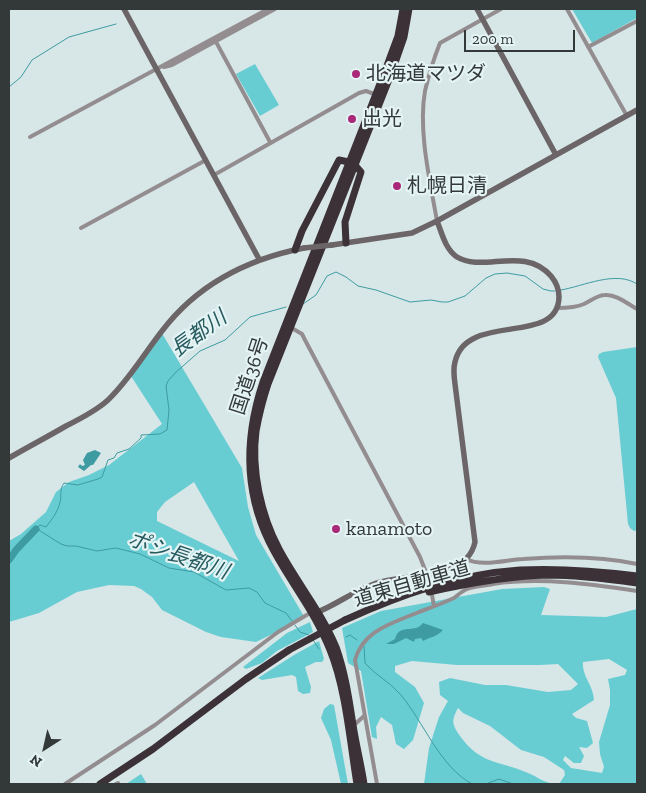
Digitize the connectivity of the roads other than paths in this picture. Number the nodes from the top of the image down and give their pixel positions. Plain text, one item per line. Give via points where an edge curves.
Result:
1 (124, 9) edge
2 (268, 9) edge
3 (275, 9) edge
4 (403, 9) edge
5 (409, 9) edge
6 (477, 9) edge
7 (501, 9) edge
8 (567, 9) edge
9 (482, 19) junction
10 (637, 21) edge
11 (215, 39) junction
12 (588, 47) junction
13 (157, 70) junction
14 (378, 96) junction
15 (637, 110) edge
16 (627, 116) junction
17 (30, 138) dead end
18 (270, 142) junction
19 (556, 155) junction
20 (206, 160) junction
21 (352, 163) junction
22 (214, 175) junction
23 (437, 221) junction
24 (81, 228) dead end
25 (346, 243) junction
26 (295, 250) junction
27 (259, 259) junction
28 (557, 308) junction
29 (637, 309) edge
30 (290, 327) junction
31 (9, 458) edge
32 (466, 559) junction
33 (637, 564) edge
34 (637, 576) edge
35 (428, 577) junction
36 (637, 583) edge
37 (637, 591) edge
38 (432, 595) dead end
39 (434, 606) junction
40 (314, 613) junction
41 (345, 620) junction
42 (364, 716) junction
43 (353, 726) junction
44 (65, 784) edge
45 (100, 784) edge
46 (357, 784) edge
47 (364, 784) edge
48 (377, 784) edge

1 - 13 street
2 - 11 street
3 - 11 street
4 - 14 highway, 国道36号 via 398,36
5 - 14 highway, 国道36号 via 404,37
6 - 9 street
7 - 9 street
8 - 12 street
9 - 19 street
9 - 23 street via 440,43 425,92 427,159
10 - 12 street
11 - 13 street
11 - 18 street
12 - 16 street
13 - 17 street
13 - 20 street
14 - 18 street via 366,91 359,93
14 - 21 highway, 国道36号
15 - 16 street
16 - 19 street
18 - 22 street
19 - 23 street
20 - 22 street
20 - 24 street
21 - 25 highway via 361,172 345,222
21 - 26 highway via 339,160
21 - 30 highway, 国道36号
21 - 40 highway, 国道36号 via 262,382 250,431 249,463 261,523 274,551
22 - 27 street
23 - 25 street via 412,233
23 - 28 street via 447,246 459,258 534,264 546,271 558,288
25 - 26 street, bridge
26 - 27 street
27 - 31 street via 215,282 181,309 101,406
28 - 29 street via 583,304 606,294
28 - 32 street via 542,323 471,339 455,360 455,384 475,542
30 - 35 street via 306,340
30 - 40 highway, 国道36号 via 261,408 256,434 256,463 268,523
32 - 33 street via 474,562 523,558 611,558
32 - 35 street via 453,569
34 - 41 highway, 道東自動車道 via 548,569 488,574 422,590
35 - 40 street via 376,583
36 - 41 highway, 道東自動車道 via 549,575 488,580 423,593
37 - 39 street via 574,583 512,582 467,589
38 - 39 street
39 - 42 street via 392,622 361,644 355,660
40 - 43 highway, 国道36号 via 336,648
40 - 44 street via 278,632 155,725
40 - 46 highway, 国道36号 via 337,672
41 - 45 highway, 道東自動車道, bridge via 260,669
42 - 43 street
42 - 48 street
43 - 47 highway, 国道36号

